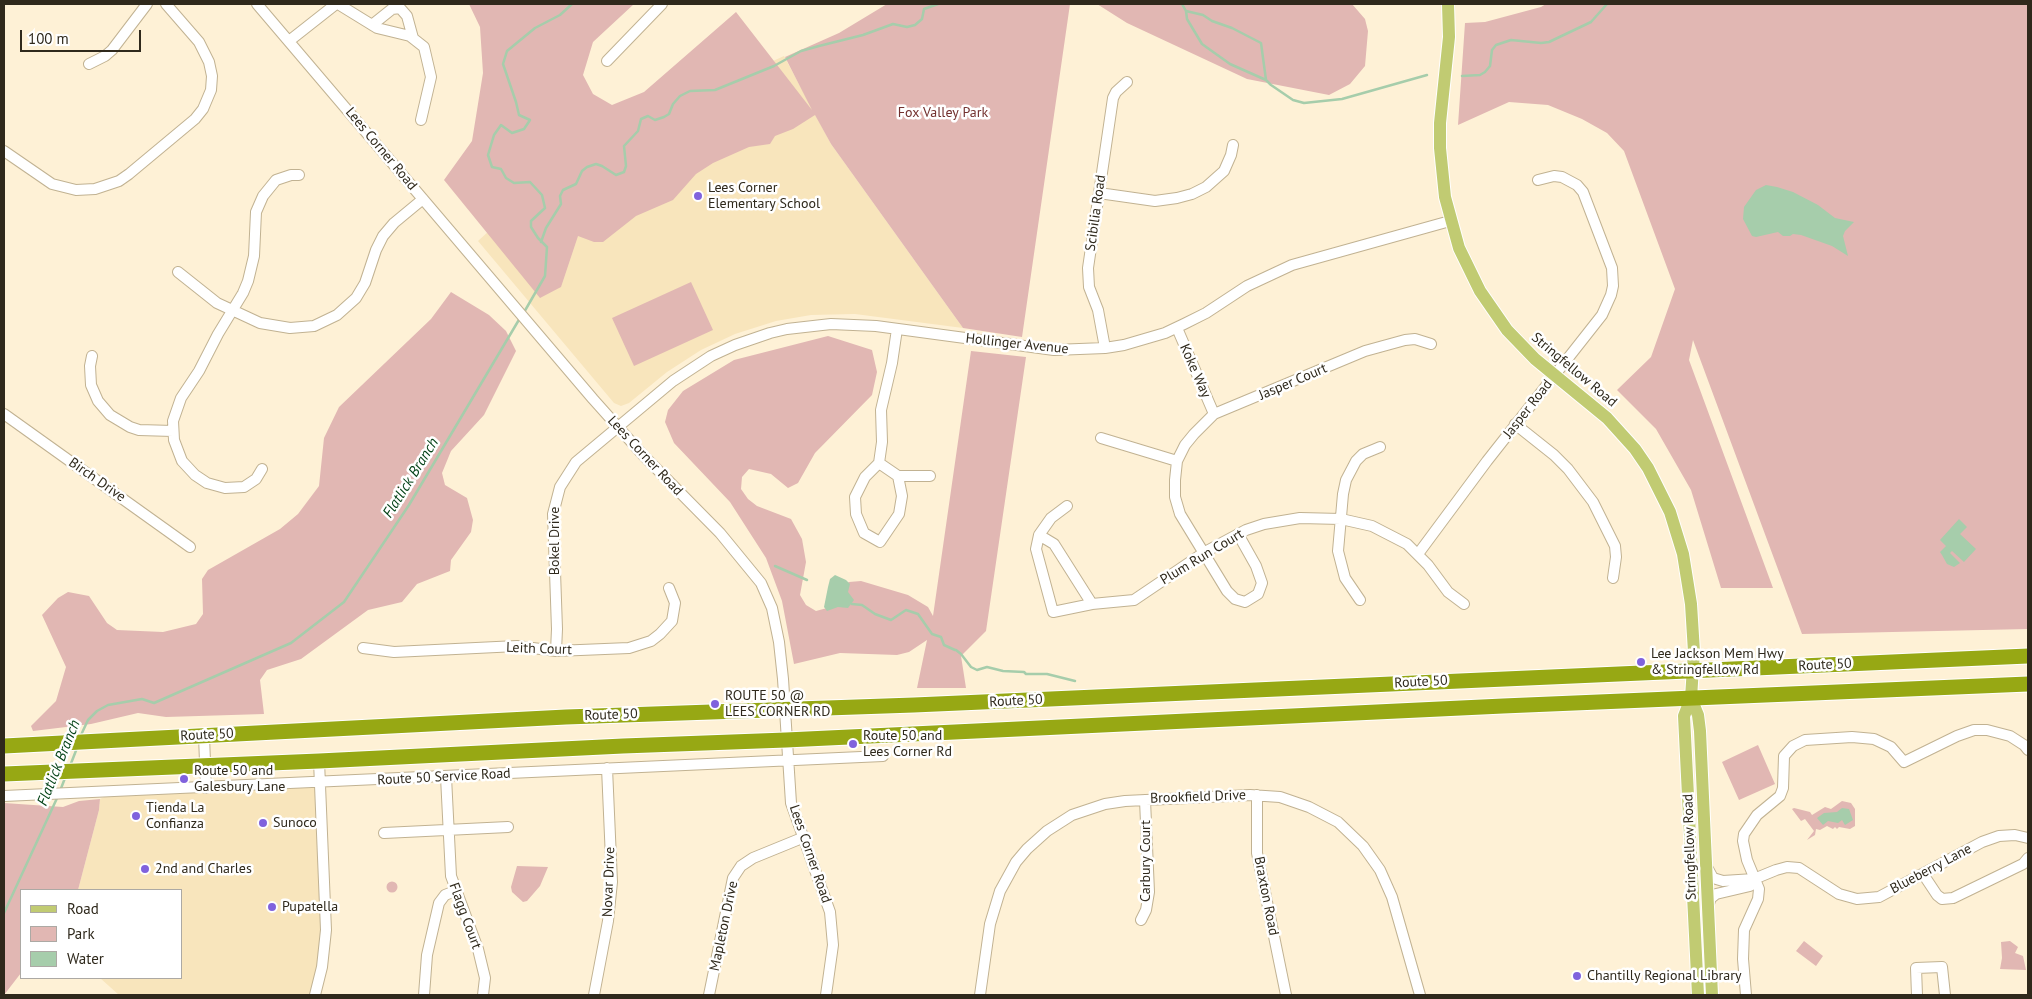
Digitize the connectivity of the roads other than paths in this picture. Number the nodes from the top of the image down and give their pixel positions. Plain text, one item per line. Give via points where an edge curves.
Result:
1 (147, 4) edge
2 (166, 4) edge
3 (257, 4) edge
4 (337, 4) edge
5 (662, 4) edge
6 (1448, 4) edge
7 (372, 25) junction
8 (412, 38) junction
9 (289, 41) junction
10 (607, 62) dead end
11 (89, 64) dead end
12 (1127, 82) dead end
13 (421, 120) dead end
14 (1232, 145) dead end
15 (4, 152) edge
16 (300, 175) dead end
17 (1538, 180) dead end
18 (1099, 193) junction
19 (422, 198) junction
20 (1450, 221) junction
21 (178, 272) dead end
22 (232, 311) junction
23 (1177, 328) junction
24 (897, 329) junction
25 (1431, 344) dead end
26 (1105, 348) junction
27 (92, 356) dead end
28 (1555, 374) junction
29 (4, 414) edge
30 (1214, 414) junction
31 (1515, 424) junction
32 (618, 427) junction
33 (172, 431) junction
34 (1101, 438) dead end
35 (1380, 447) dead end
36 (1177, 461) junction
37 (879, 464) junction
38 (262, 469) dead end
39 (898, 476) junction
40 (930, 476) dead end
41 (1067, 506) dead end
42 (1341, 519) junction
43 (1039, 534) junction
44 (1238, 534) junction
45 (190, 547) dead end
46 (1205, 552) junction
47 (1418, 554) junction
48 (1613, 578) dead end
49 (669, 588) dead end
50 (1360, 600) dead end
51 (1092, 604) junction
52 (1464, 604) dead end
53 (363, 648) dead end
54 (556, 651) junction
55 (2028, 656) edge
56 (1693, 670) junction
57 (2028, 684) edge
58 (1691, 698) junction
59 (785, 710) junction
60 (204, 736) junction
61 (786, 740) junction
62 (4, 746) edge
63 (2028, 750) edge
64 (883, 756) dead end
65 (319, 761) junction
66 (788, 761) junction
67 (205, 765) junction
68 (607, 768) junction
69 (4, 774) edge
70 (446, 776) junction
71 (320, 782) junction
72 (206, 788) junction
73 (1257, 795) junction
74 (4, 796) edge
75 (1145, 800) junction
76 (508, 826) dead end
77 (447, 829) junction
78 (384, 833) dead end
79 (802, 838) junction
80 (2028, 838) edge
81 (2028, 858) edge
82 (1706, 861) junction
83 (1923, 874) junction
84 (1754, 879) junction
85 (455, 891) junction
86 (1708, 908) junction
87 (1141, 920) dead end
88 (316, 995) edge
89 (424, 995) edge
90 (483, 995) edge
91 (594, 995) edge
92 (710, 995) edge
93 (826, 995) edge
94 (980, 995) edge
95 (1286, 995) edge
96 (1420, 995) edge
97 (1698, 995) edge
98 (1712, 995) edge
99 (1746, 995) edge
100 (1917, 995) edge
101 (1945, 995) edge

1 - 11 street via 112,50
2 - 15 street via 199,42 209,62 211,90 195,119 129,174 113,184 95,189 76,190 52,184
3 - 9 street, Lees Corner Road
4 - 7 street
4 - 9 street
5 - 10 street
6 - 20 main road, Stringfellow Road via 1449,37 1440,148
7 - 8 street
7 - 8 street via 392,9 400,8 407,16
8 - 13 street via 424,47 431,77
9 - 19 street, Lees Corner Road
12 - 18 street, Scibilia Road via 1113,98
14 - 18 street via 1224,171 1192,194 1155,201
16 - 22 street via 276,180 263,196 256,212 252,269
17 - 28 street, Jasper Road via 1554,176 1562,178 1583,192 1614,277 1607,307
18 - 26 street, Scibilia Road via 1088,278
19 - 22 street via 384,236 361,291 350,305 329,320 306,327 282,328
19 - 32 street, Lees Corner Road
20 - 23 street, Hollinger Avenue via 1292,265 1247,286
20 - 28 main road, Stringfellow Road via 1469,270 1493,311 1518,342
21 - 22 street
22 - 33 street via 181,398
23 - 26 street, Hollinger Avenue
23 - 30 street, Koke Way
24 - 26 street, Hollinger Avenue via 1054,350
24 - 32 street, Hollinger Avenue via 858,324 814,325 752,338 688,370
24 - 37 street via 881,410
25 - 30 street, Jasper Court via 1415,339 1405,340 1365,351
27 - 33 street via 91,385 98,401 110,415 139,430
28 - 31 street, Jasper Road
28 - 56 main road, Stringfellow Road via 1620,430 1648,468 1670,512 1688,583
29 - 45 street, Birch Drive
30 - 36 street, Jasper Court via 1185,445
31 - 47 street, Jasper Road
31 - 48 street via 1563,465 1593,502 1615,546
32 - 54 street, Bokel Drive via 576,462 557,494 553,514
32 - 59 street, Lees Corner Road via 720,533 761,583 772,608
33 - 38 street via 182,461 207,482 224,488 244,487 256,480
34 - 36 street
35 - 42 street via 1363,454 1351,469 1343,494
36 - 46 street, Jasper Court via 1174,480 1180,514
37 - 39 street
37 - 39 street via 865,478 855,497 856,514 864,533 880,542 899,514 902,496
39 - 40 street
41 - 43 street via 1051,518
42 - 44 street, Plum Run Court via 1282,520
42 - 47 street, Plum Run Court via 1382,530
42 - 50 street via 1338,551 1345,578
43 - 51 street via 1054,544
43 - 51 street, Plum Run Court via 1036,549 1053,612
44 - 46 street, Plum Run Court
44 - 46 street, Jasper Court via 1262,583 1258,594 1245,602 1227,591
46 - 51 street, Plum Run Court via 1134,600
47 - 52 street, Plum Run Court via 1448,592
49 - 54 street, Leith Court via 675,603 672,620 651,641 629,648
53 - 54 street, Leith Court via 394,652 517,646
55 - 56 highway, Route 50
56 - 58 main road, Stringfellow Road
56 - 59 highway, Route 50
57 - 58 highway, Route 50
58 - 61 highway, Route 50
58 - 82 main road, Stringfellow Road via 1700,731
58 - 97 main road, Stringfellow Road via 1684,716
59 - 60 highway, Route 50 via 566,717
59 - 61 street, Lees Corner Road
60 - 62 highway, Route 50
60 - 67 street
61 - 65 highway, Route 50
61 - 66 street, Lees Corner Road
63 - 84 street via 2010,736 1987,730 1974,730 1957,736 1904,762 1892,747 1874,739 1837,737 1799,742 1784,756 1780,796 1757,815 1744,834 1744,850
64 - 66 street, Route 50 Service Road
65 - 67 highway, Route 50
65 - 71 street
66 - 68 street, Route 50 Service Road
66 - 79 street, Lees Corner Road via 791,803
67 - 69 highway, Route 50
67 - 72 street
68 - 70 street, Route 50 Service Road
68 - 91 street, Novar Drive via 611,900
70 - 71 street, Route 50 Service Road
70 - 77 street, Flagg Court
71 - 72 street, Route 50 Service Road
71 - 88 street via 326,930
72 - 74 street, Route 50 Service Road
73 - 75 street, Brookfield Drive
73 - 95 street, Braxton Road via 1257,853
73 - 96 street, Brookfield Drive via 1309,807 1338,822 1363,846 1380,870 1392,896
75 - 87 street, Carbury Court via 1149,892
75 - 94 street, Brookfield Drive via 1086,809 1059,822 1027,849 1007,876 994,908
76 - 77 street
77 - 78 street
77 - 85 street, Flagg Court
79 - 92 street, Mapleton Drive via 752,858 733,878
79 - 93 street, Lees Corner Road via 830,912 833,945
80 - 83 street, Blueberry Lane via 1999,836
81 - 83 street via 2016,868 1953,898 1942,899
82 - 84 street, Blueberry Lane via 1709,872 1716,879
82 - 86 main road, Stringfellow Road
83 - 84 street, Blueberry Lane via 1879,897 1857,899 1839,894 1798,868 1787,867
84 - 86 street, Blueberry Lane via 1750,886 1716,894
84 - 99 street via 1759,889 1758,899 1744,930 1742,959
85 - 89 street via 445,895 439,903 427,955
85 - 90 street, Flagg Court via 478,949 485,978
86 - 98 main road, Stringfellow Road
100 - 101 street via 1916,968 1942,967

